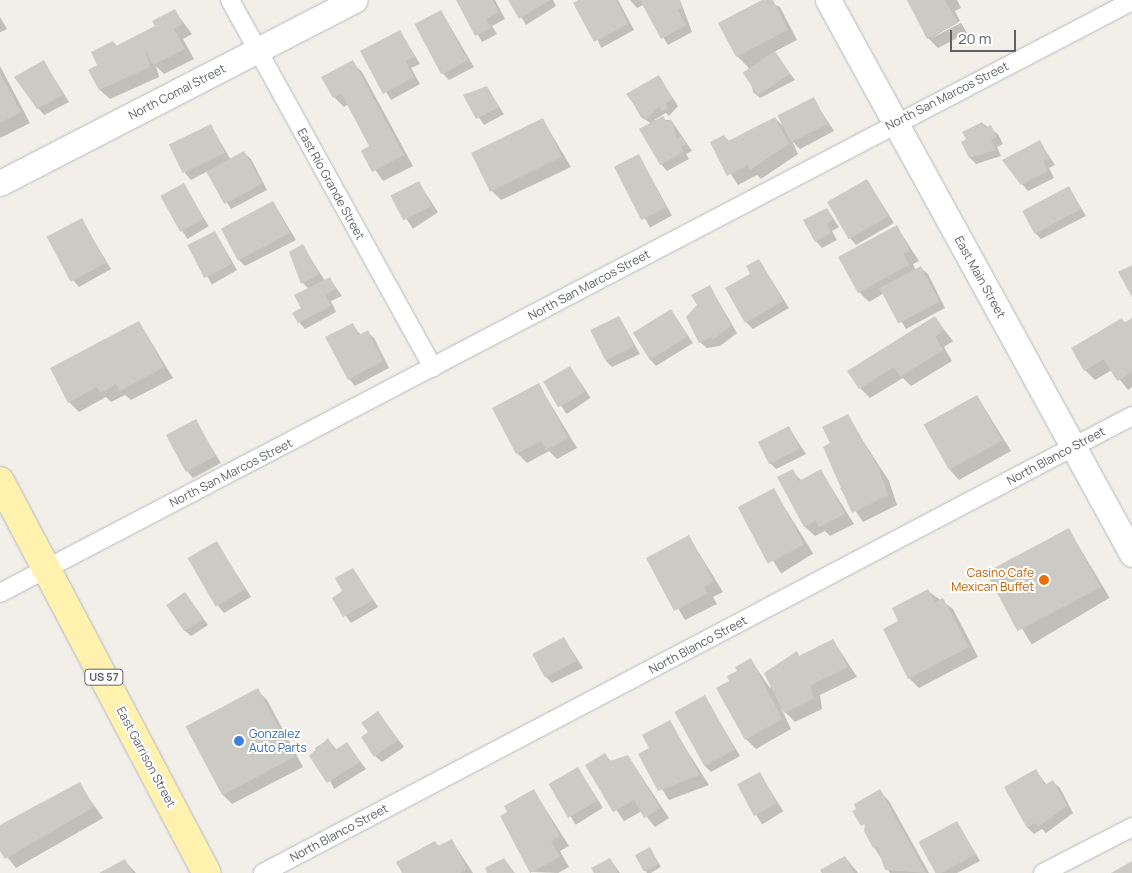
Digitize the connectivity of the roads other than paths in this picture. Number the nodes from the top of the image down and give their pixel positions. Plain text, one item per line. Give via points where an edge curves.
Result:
1 (230, 0) edge
2 (354, 0) edge
3 (828, 0) edge
4 (1132, 1) edge
5 (258, 50) junction
6 (896, 122) junction
7 (0, 183) edge
8 (433, 368) junction
9 (1132, 416) edge
10 (1074, 447) junction
11 (0, 481) edge
12 (1132, 554) edge
13 (46, 568) junction
14 (0, 593) edge
15 (1132, 827) edge
16 (208, 873) edge
17 (264, 873) edge
18 (1043, 873) edge

1 - 5 street, East Río Grande Street
2 - 5 main road, North Comal Street
3 - 6 main road, East Main Street
4 - 6 street, North San Marcos Street
5 - 7 main road, North Comal Street
5 - 8 street, East Río Grande Street
6 - 8 street, North San Marcos Street
6 - 10 main road, East Main Street
8 - 13 street, North San Marcos Street
9 - 10 street, North Blanco Street
10 - 12 main road, East Main Street
10 - 17 street, North Blanco Street
11 - 13 main road, East Garrison Street / US 57
13 - 14 street, North San Marcos Street
13 - 16 main road, East Garrison Street / US 57
15 - 18 street

